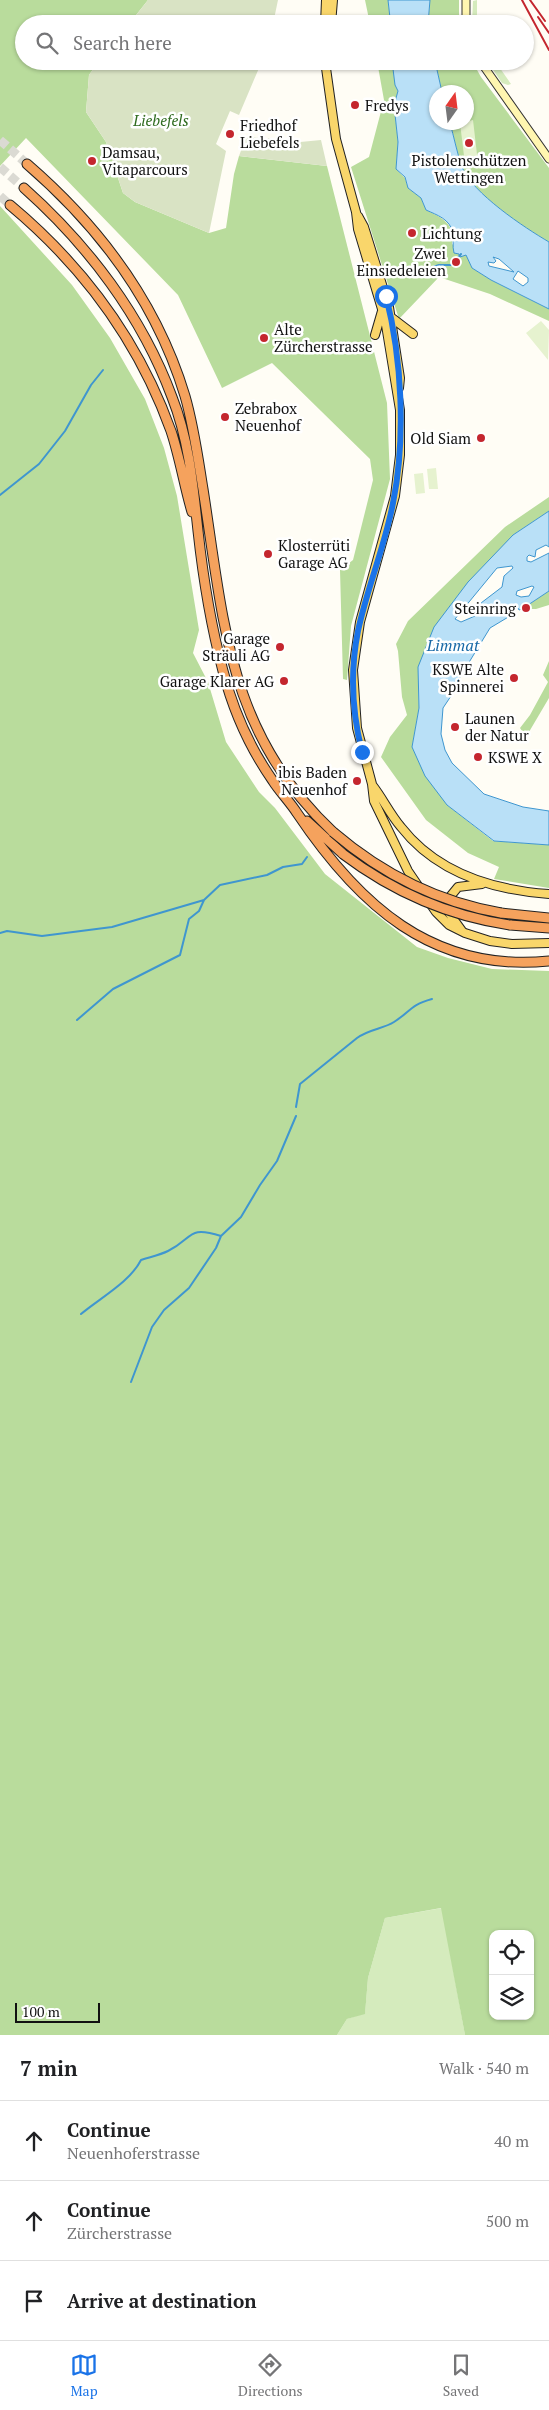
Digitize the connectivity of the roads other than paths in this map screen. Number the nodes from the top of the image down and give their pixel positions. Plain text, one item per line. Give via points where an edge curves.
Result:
1 (326, 0) edge
2 (333, 0) edge
3 (466, 0) edge
4 (325, 15) edge
5 (332, 15) edge
6 (466, 15) edge
7 (326, 70) edge
8 (329, 70) edge
9 (486, 70) edge
10 (328, 82) junction
11 (549, 159) edge
12 (28, 164) tunnel mouth
13 (24, 188) tunnel mouth
14 (10, 205) tunnel mouth
15 (356, 212) junction
16 (382, 309) junction
17 (392, 318) junction
18 (391, 333) junction
19 (413, 334) dead end
20 (376, 335) dead end
21 (198, 530) junction
22 (372, 784) junction
23 (296, 811) junction
24 (486, 884) junction
25 (549, 894) edge
26 (549, 918) edge
27 (549, 928) edge
28 (465, 933) junction
29 (549, 944) edge
30 (546, 961) edge

1 - 4 main road
2 - 5 main road
3 - 6 main road
7 - 10 main road
8 - 10 main road
9 - 11 main road
10 - 15 main road via 336,139
12 - 26 highway, bridge via 69,202 109,249 144,300 164,340 192,426 224,622 243,696 260,737 283,775 333,832 370,860 409,883 451,901 502,913
13 - 21 highway via 64,226 98,266 154,354 182,428
14 - 21 highway via 80,273 136,353 171,432
15 - 16 main road
15 - 17 main road via 372,250
16 - 18 main road
16 - 20 main road
17 - 18 main road
17 - 19 main road
18 - 22 main road via 400,436 396,488 386,535 360,622 353,670 357,728
21 - 23 highway via 216,639 232,700 257,756
22 - 24 main road via 400,826 420,848 454,871
22 - 28 main road via 374,801 382,820 416,884 444,921
23 - 27 highway, bridge via 343,854 377,878 419,899 462,915 510,925
23 - 30 highway via 310,834 342,872 375,906 414,934 442,948 477,958 509,962
24 - 25 main road
24 - 28 main road via 458,887 449,898 449,913
28 - 29 main road via 504,943

